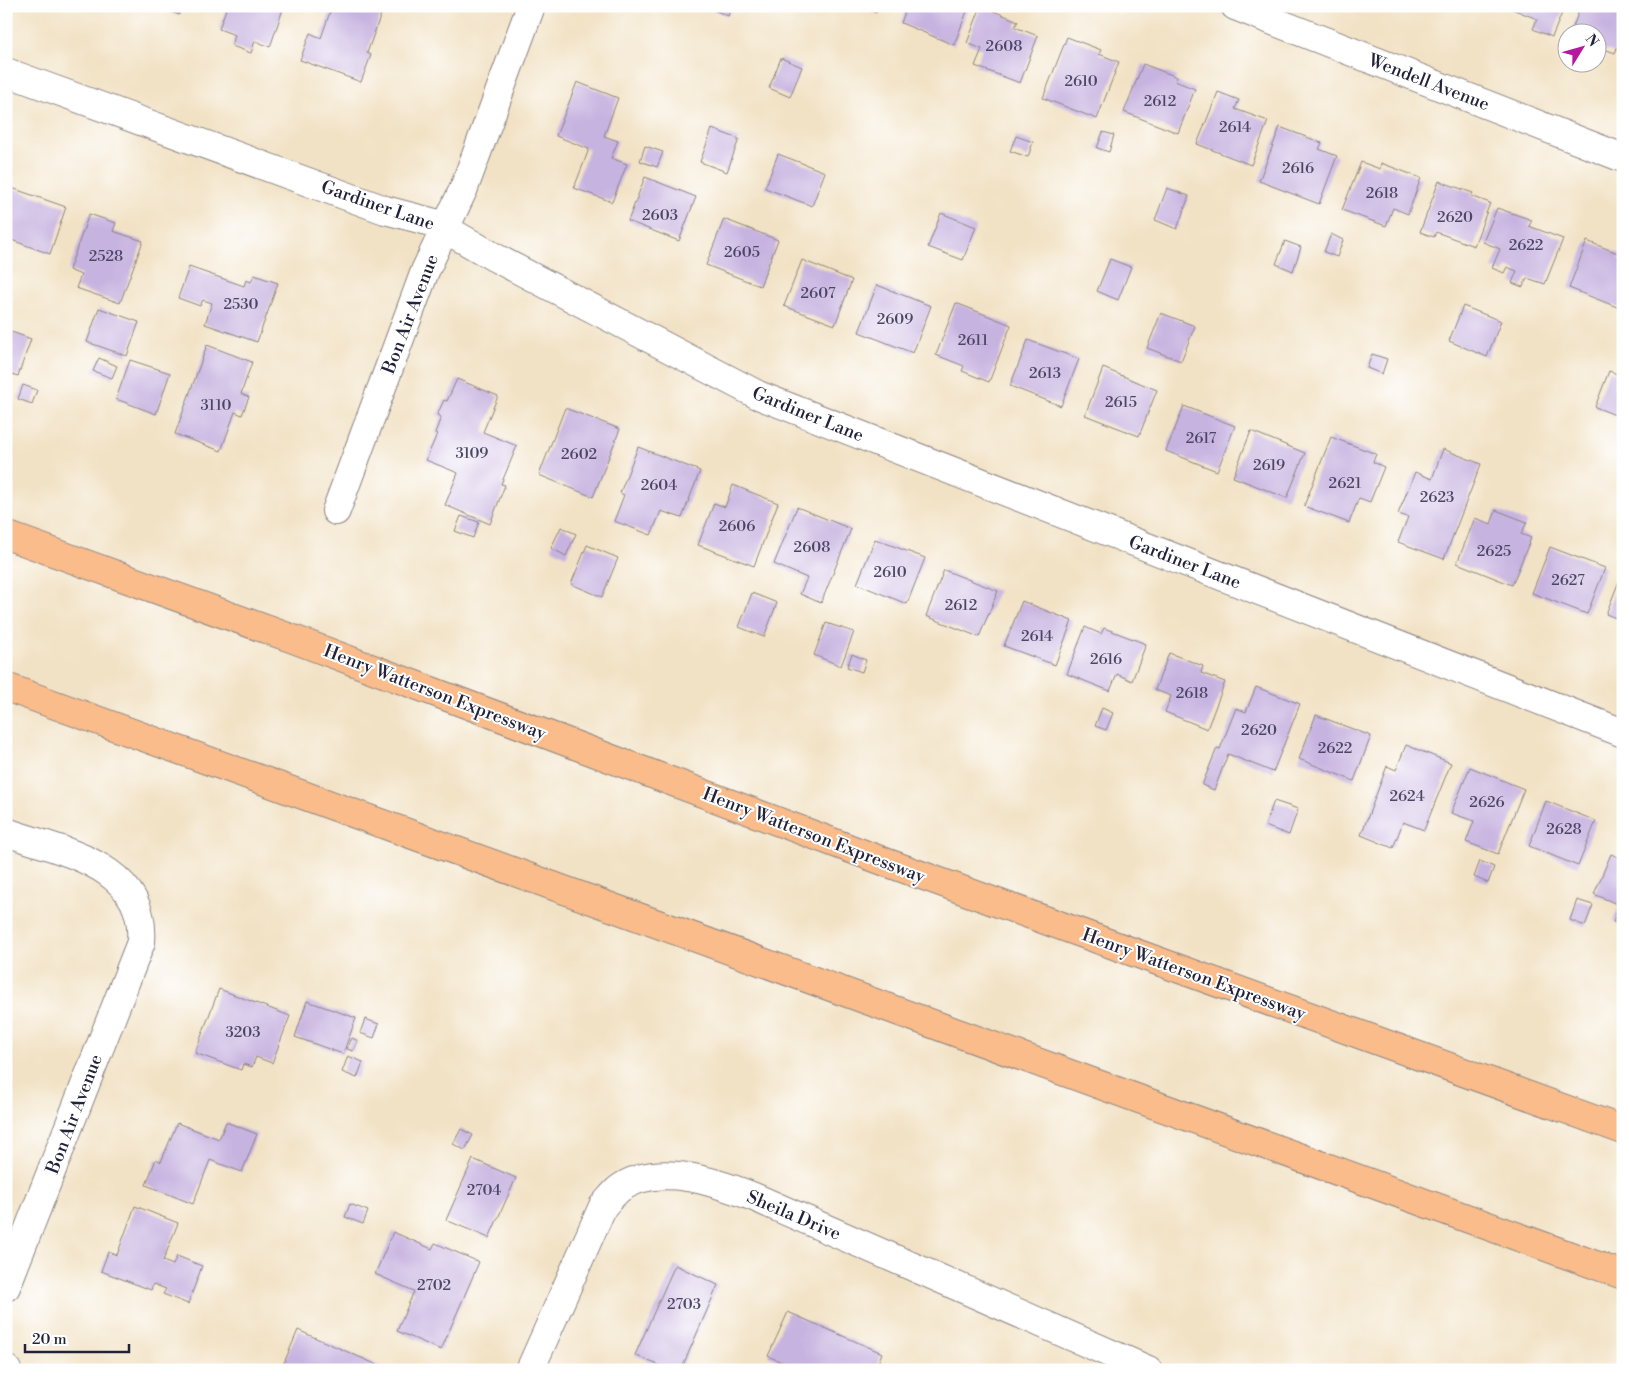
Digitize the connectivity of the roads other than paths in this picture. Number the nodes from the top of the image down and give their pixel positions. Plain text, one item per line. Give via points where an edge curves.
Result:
1 (530, 6) edge
2 (1236, 6) edge
3 (6, 72) edge
4 (1623, 158) edge
5 (444, 228) junction
6 (336, 511) dead end
7 (6, 535) edge
8 (6, 687) edge
9 (1623, 733) edge
10 (6, 832) edge
11 (1623, 1130) edge
12 (1623, 1275) edge
13 (6, 1287) edge
14 (530, 1370) edge
15 (1148, 1370) edge

1 - 5 street, Bon Air Avenue via 464,188
2 - 4 street, Wendell Avenue
3 - 5 street, Gardiner Lane via 385,210
5 - 6 street, Bon Air Avenue
5 - 9 street, Gardiner Lane via 758,395
7 - 11 highway, Henry Watterson Expressway via 296,640 888,863
8 - 12 highway
10 - 13 street, Bon Air Avenue via 98,864 120,881 136,904 142,924 141,942
14 - 15 street, Sheila Drive via 603,1206 620,1189 640,1180 673,1175 719,1183 754,1197

